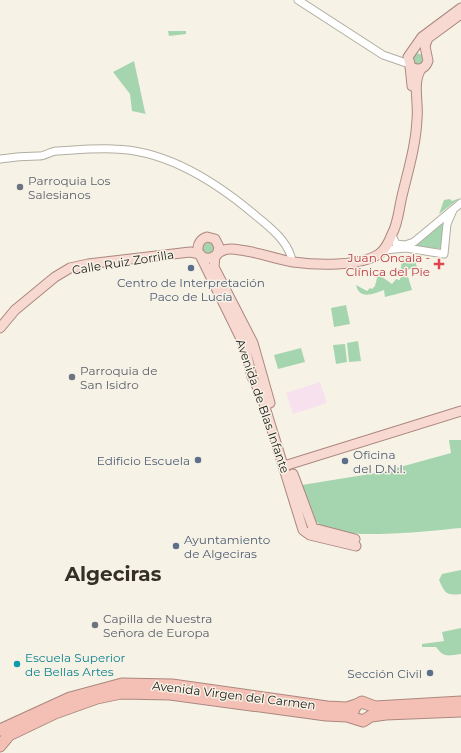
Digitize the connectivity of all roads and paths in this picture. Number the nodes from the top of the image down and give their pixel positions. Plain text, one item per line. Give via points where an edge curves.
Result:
1 (298, 0) edge
2 (461, 8) edge
3 (461, 14) edge
4 (412, 51) junction
5 (425, 51) junction
6 (395, 58) junction
7 (409, 65) junction
8 (421, 69) junction
9 (0, 159) edge
10 (461, 203) edge
11 (453, 210) junction
12 (440, 220) junction
13 (447, 224) junction
14 (392, 235) junction
15 (218, 244) junction
16 (414, 246) junction
17 (384, 250) junction
18 (197, 252) junction
19 (216, 256) junction
20 (292, 260) junction
21 (0, 328) edge
22 (461, 411) edge
23 (461, 415) edge
24 (287, 467) junction
25 (356, 543) dead end
26 (461, 702) edge
27 (356, 705) junction
28 (369, 705) junction
29 (461, 711) edge
30 (371, 716) junction
31 (356, 718) junction
32 (0, 730) edge
33 (1, 740) edge

1 - 6 street via 383,55
2 - 4 main road via 422,37
3 - 5 main road via 428,38
4 - 5 main road
4 - 6 street via 404,57
4 - 7 main road
5 - 8 main road via 428,61
6 - 7 street
7 - 8 main road via 414,69
7 - 20 main road via 414,108 412,136 386,242 374,254 361,259
8 - 14 main road via 416,78 418,119 414,144
9 - 20 street via 39,156 56,151 114,149 148,154 179,165 239,200 275,233 289,249
10 - 11 street
11 - 12 street
11 - 13 street
12 - 13 street via 445,220
12 - 16 street
13 - 16 street via 444,254
14 - 16 street via 396,244
14 - 17 main road
15 - 18 main road via 213,238 207,237 200,241
15 - 19 main road
15 - 20 main road via 248,247
16 - 17 street
17 - 20 main road via 374,257 357,262 320,263
18 - 19 main road via 207,258
18 - 21 main road, Calle Ruiz Zorrilla via 80,266 58,275 16,310
18 - 24 main road, Avenida de Blas Infante via 245,347 252,377 261,394
19 - 20 main road via 226,250 239,250
19 - 24 main road, Avenida de Blas Infante via 214,267 256,350
22 - 24 main road
23 - 24 main road
24 - 25 main road, Avenida de Blas Infante via 304,530
26 - 28 highway
27 - 28 highway via 362,702
27 - 31 highway via 353,712
27 - 32 highway, Avenida Virgen del Carmen via 347,708 328,707 172,685 122,684 70,698
28 - 30 highway
29 - 30 highway
30 - 31 highway via 363,721
31 - 33 highway, Avenida Virgen del Carmen via 177,694 121,693 76,705

